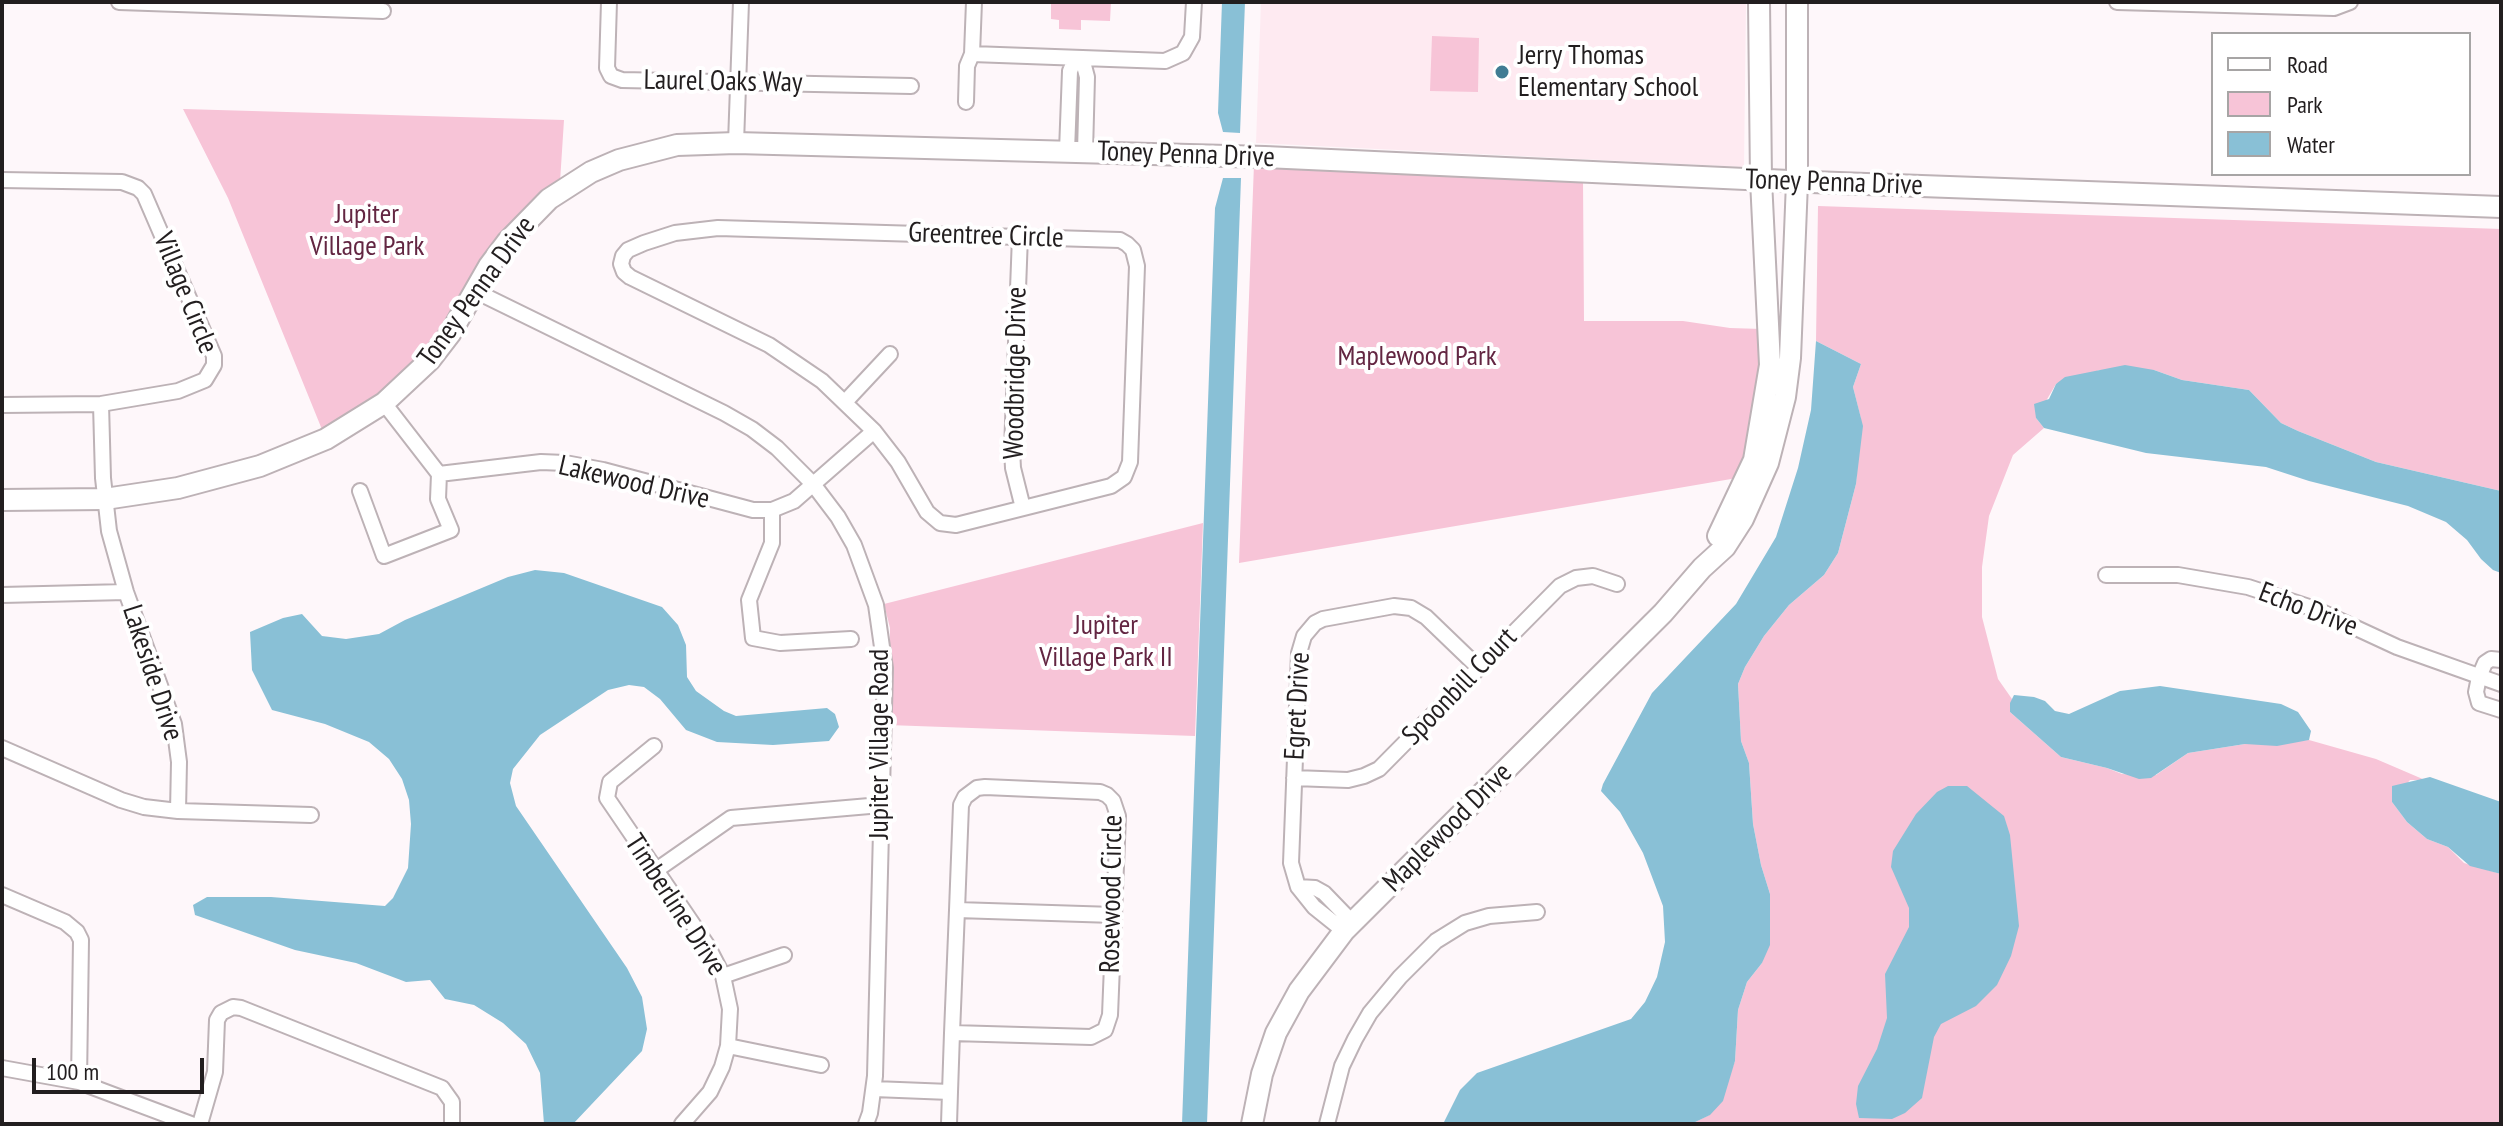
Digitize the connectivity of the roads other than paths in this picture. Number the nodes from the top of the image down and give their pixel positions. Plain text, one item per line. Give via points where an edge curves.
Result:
1 (119, 2) edge
2 (609, 2) edge
3 (741, 2) edge
4 (974, 2) edge
5 (1194, 2) edge
6 (1759, 2) edge
7 (1797, 2) edge
8 (2117, 2) edge
9 (2350, 2) edge
10 (383, 11) dead end
11 (972, 54) junction
12 (1082, 58) junction
13 (738, 82) junction
14 (911, 86) dead end
15 (966, 102) dead end
16 (736, 143) junction
17 (1076, 151) junction
18 (2, 180) edge
19 (1761, 180) junction
20 (1797, 182) junction
21 (2501, 207) edge
22 (1020, 236) junction
23 (475, 291) junction
24 (890, 354) dead end
25 (846, 401) junction
26 (384, 403) junction
27 (101, 404) junction
28 (2, 405) edge
29 (874, 431) junction
30 (439, 474) junction
31 (813, 484) junction
32 (360, 491) dead end
33 (105, 499) junction
34 (2, 500) edge
35 (1023, 508) junction
36 (772, 510) junction
37 (1702, 568) junction
38 (2106, 575) dead end
39 (1617, 584) dead end
40 (126, 592) junction
41 (2, 595) edge
42 (851, 639) dead end
43 (2501, 660) edge
44 (1479, 668) junction
45 (2479, 677) junction
46 (2501, 684) edge
47 (2501, 710) edge
48 (654, 746) dead end
49 (2, 748) edge
50 (1294, 778) junction
51 (881, 805) junction
52 (178, 811) junction
53 (311, 815) dead end
54 (655, 871) junction
55 (2, 895) edge
56 (957, 910) junction
57 (1537, 912) dead end
58 (1114, 915) junction
59 (1348, 927) junction
60 (784, 955) dead end
61 (723, 976) junction
62 (952, 1033) junction
63 (728, 1046) junction
64 (821, 1065) dead end
65 (2, 1068) edge
66 (79, 1082) junction
67 (874, 1089) junction
68 (950, 1092) junction
69 (191, 1124) edge
70 (200, 1124) edge
71 (452, 1124) edge
72 (682, 1124) edge
73 (866, 1124) edge
74 (949, 1124) edge
75 (1252, 1124) edge
76 (1327, 1124) edge

1 - 10 street
2 - 13 street, Laurel Oaks Way via 611,76
3 - 13 street
4 - 11 street
5 - 12 street via 1192,37 1183,53 1165,61
6 - 19 street, Maplewood Drive
7 - 20 street, Maplewood Drive
8 - 9 street via 2334,8
11 - 12 street
11 - 15 street
12 - 17 street via 1087,77
13 - 14 street, Laurel Oaks Way
13 - 16 street
16 - 17 street, Toney Penna Drive
16 - 23 street, Toney Penna Drive via 647,151 591,172 527,219
17 - 19 street, Toney Penna Drive
18 - 27 street, Village Circle via 130,184 144,194 157,222 212,348 214,365 198,385
19 - 20 street, Toney Penna Drive
19 - 37 street, Maplewood Drive via 1770,365 1765,410 1754,460
20 - 21 street, Toney Penna Drive
20 - 37 street, Maplewood Drive via 1790,358 1778,427 1743,519 1725,547
22 - 25 street, Greentree Circle via 718,228 667,235 623,256 621,264 630,277 769,345
22 - 35 street, Woodbridge Drive via 1012,449
22 - 35 street, Greentree Circle via 1120,240 1133,250 1137,266 1129,470 1111,486
23 - 26 street, Toney Penna Drive via 430,360
23 - 31 street, Jupiter Village Road via 724,413 777,448
24 - 25 street
25 - 29 street, Greentree Circle
26 - 30 street
26 - 33 street, Toney Penna Drive via 326,439 260,466 178,488
27 - 28 street, Village Circle
27 - 33 street, Lakeside Drive
29 - 31 street
29 - 35 street, Greentree Circle via 927,512 940,523 956,525
30 - 32 street via 438,499 451,530 384,556
30 - 36 street, Lakewood Drive via 565,463 731,506
31 - 36 street via 794,501
31 - 51 street, Jupiter Village Road via 854,545 876,605 885,668
33 - 34 street, Toney Penna Drive
33 - 40 street, Lakeside Drive
36 - 42 street via 772,543 749,600 753,638 780,643
37 - 59 street, Maplewood Drive
38 - 45 street, Echo Drive via 2178,575 2248,587
39 - 44 street, Spoonbill Court via 1593,576 1568,581
40 - 41 street
40 - 52 street, Lakeside Drive via 174,724
43 - 45 street via 2485,663
44 - 50 street, Spoonbill Court via 1372,773 1348,780
44 - 50 street, Egret Drive via 1411,608 1394,606 1315,623 1300,644
45 - 46 street, Echo Drive
45 - 47 street via 2479,703
48 - 54 street, Timberline Drive via 610,782 607,798
49 - 52 street via 121,800
50 - 59 street, Egret Drive via 1291,863 1298,887 1315,888 1337,903
51 - 54 street via 731,818
51 - 67 street, Jupiter Village Road
52 - 53 street
54 - 61 street, Timberline Drive
55 - 66 street via 65,922 81,940
56 - 58 street
56 - 58 street, Rosewood Circle via 961,805 970,792 985,787 1100,792 1113,801 1118,816
56 - 62 street, Rosewood Circle
57 - 76 street via 1465,923 1436,941 1400,977 1355,1039
58 - 62 street, Rosewood Circle via 1105,1030 1091,1037
59 - 75 street, Maplewood Drive via 1299,991 1276,1033
60 - 61 street
61 - 63 street, Timberline Drive via 730,1009
62 - 68 street, Rosewood Circle
63 - 64 street
63 - 72 street, Timberline Drive via 710,1092
65 - 66 street
66 - 69 street
67 - 68 street
67 - 73 street, Jupiter Village Road
68 - 74 street, Rosewood Circle
70 - 71 street via 215,1072 217,1020 233,1007 442,1088 452,1102

